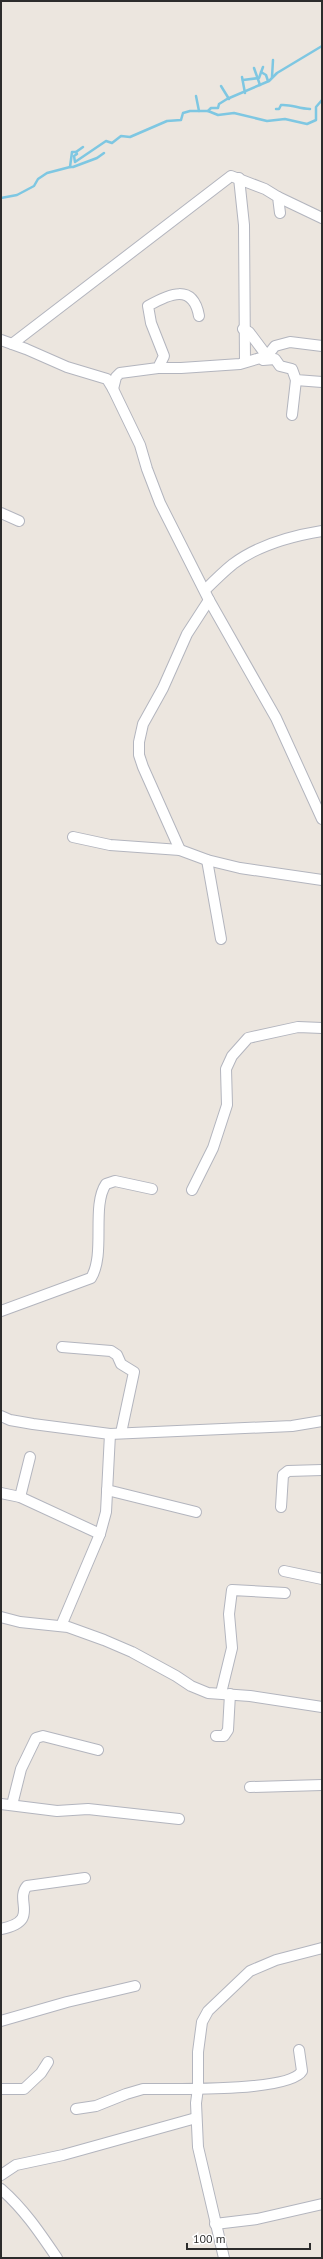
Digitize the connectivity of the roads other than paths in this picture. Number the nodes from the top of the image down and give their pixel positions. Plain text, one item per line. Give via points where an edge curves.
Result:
1 (239, 178) junction
2 (278, 197) junction
3 (280, 213) dead end
4 (322, 218) edge
5 (199, 316) dead end
6 (243, 328) junction
7 (1, 340) edge
8 (12, 344) junction
9 (322, 346) edge
10 (265, 356) junction
11 (245, 362) junction
12 (158, 368) junction
13 (296, 380) junction
14 (322, 382) edge
15 (113, 389) junction
16 (292, 415) dead end
17 (1, 513) edge
18 (18, 521) dead end
19 (322, 532) edge
20 (205, 590) junction
21 (209, 600) junction
22 (322, 819) edge
23 (73, 837) dead end
24 (180, 850) junction
25 (207, 860) junction
26 (322, 880) edge
27 (221, 939) dead end
28 (322, 1028) edge
29 (152, 1189) dead end
30 (192, 1190) dead end
31 (1, 1311) edge
32 (62, 1347) dead end
33 (1, 1416) edge
34 (322, 1421) edge
35 (121, 1433) junction
36 (110, 1434) junction
37 (30, 1457) dead end
38 (322, 1470) edge
39 (107, 1490) junction
40 (1, 1493) edge
41 (20, 1498) junction
42 (281, 1507) dead end
43 (196, 1512) dead end
44 (100, 1534) junction
45 (284, 1571) dead end
46 (322, 1578) edge
47 (285, 1593) dead end
48 (1, 1617) edge
49 (61, 1626) junction
50 (226, 1693) junction
51 (322, 1707) edge
52 (216, 1736) dead end
53 (98, 1750) dead end
54 (322, 1786) edge
55 (250, 1787) dead end
56 (1, 1804) edge
57 (12, 1805) junction
58 (179, 1819) dead end
59 (85, 1878) dead end
60 (1, 1929) edge
61 (322, 1948) edge
62 (135, 1986) dead end
63 (1, 2021) edge
64 (299, 2050) dead end
65 (48, 2062) dead end
66 (198, 2088) junction
67 (1, 2089) edge
68 (76, 2108) dead end
69 (196, 2118) junction
70 (1, 2175) edge
71 (1, 2190) edge
72 (322, 2204) edge
73 (216, 2224) junction
74 (57, 2258) edge
75 (224, 2258) edge

1 - 2 street
1 - 6 street via 244,226
1 - 8 street via 231,176
2 - 3 street
2 - 4 street
5 - 12 street via 197,304 187,295 174,293 148,306 151,323 164,356
6 - 10 street via 249,332
6 - 11 street
7 - 8 street
8 - 15 street via 67,367 107,379
9 - 10 street via 290,342 275,346
10 - 11 street
10 - 13 street via 263,360 275,359 280,366 292,369
11 - 12 street
12 - 15 street via 120,373 116,377
13 - 14 street
13 - 16 street
15 - 20 street via 127,413 160,503
17 - 18 street
19 - 20 street via 282,540 262,548 233,564
20 - 21 street
21 - 22 street via 276,718
21 - 24 street via 187,634 163,688 143,724 139,742 139,755 143,767
23 - 24 street via 110,845
24 - 25 street
25 - 26 street via 268,873
25 - 27 street
28 - 30 street via 298,1027 248,1038 232,1056 226,1069 227,1105 213,1148
29 - 31 street via 115,1181 106,1184 101,1194 98,1250 91,1278
32 - 35 street via 111,1351 117,1355 121,1364 134,1372
33 - 36 street via 40,1425
34 - 35 street via 292,1426
35 - 36 street
36 - 39 street
37 - 41 street
38 - 42 street via 288,1470 283,1475
39 - 43 street
39 - 44 street via 106,1512
40 - 41 street
41 - 44 street
44 - 49 street
45 - 46 street
47 - 50 street via 232,1590 229,1614 232,1648
48 - 49 street via 20,1622
49 - 50 street via 132,1652 190,1686 208,1693
50 - 51 street
50 - 52 street via 228,1730 224,1736
53 - 57 street via 43,1736 36,1738 21,1769
54 - 55 street
56 - 57 street
57 - 58 street via 57,1810 88,1809
59 - 60 street via 27,1886 24,1893 24,1915 20,1921
61 - 66 street via 276,1960 250,1971 208,2011 199,2033
62 - 63 street
64 - 66 street via 302,2071 289,2080 256,2086
65 - 67 street via 41,2073 24,2089
66 - 68 street via 144,2089 96,2106
66 - 69 street
69 - 70 street via 70,2153 16,2165
69 - 73 street via 202,2171
71 - 74 street via 16,2202
72 - 73 street via 257,2219
73 - 75 street

